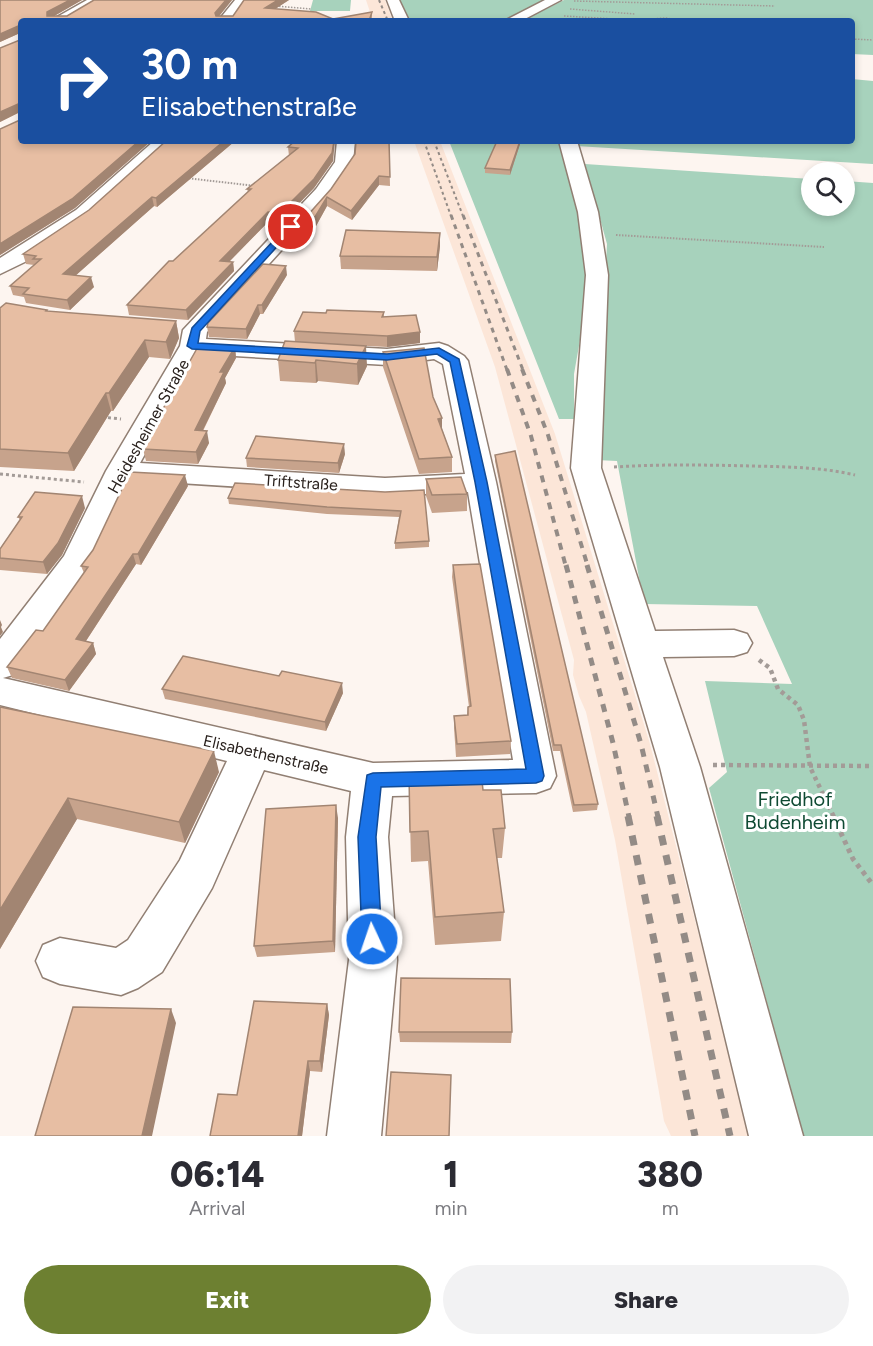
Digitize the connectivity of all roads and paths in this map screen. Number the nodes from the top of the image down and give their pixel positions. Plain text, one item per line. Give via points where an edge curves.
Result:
1 (68, 0) edge
2 (393, 0) edge
3 (94, 1) edge
4 (552, 1) edge
5 (240, 2) edge
6 (775, 6) dead end
7 (311, 9) edge
8 (534, 10) junction
9 (635, 14) dead end
10 (62, 18) edge
11 (227, 18) edge
12 (401, 18) edge
13 (518, 18) edge
14 (608, 18) edge
15 (855, 39) edge
16 (873, 40) edge
17 (161, 144) edge
18 (348, 144) edge
19 (569, 144) edge
20 (185, 178) edge
21 (265, 187) edge
22 (591, 234) junction
23 (824, 247) dead end
24 (0, 267) edge
25 (187, 335) junction
26 (92, 416) edge
27 (149, 422) junction
28 (586, 468) junction
29 (0, 474) edge
30 (855, 475) dead end
31 (118, 478) junction
32 (481, 482) junction
33 (640, 644) junction
34 (746, 652) joint
35 (0, 665) edge
36 (0, 691) edge
37 (252, 751) junction
38 (810, 766) junction
39 (873, 766) edge
40 (680, 767) junction
41 (373, 780) junction
42 (873, 885) edge
43 (60, 961) dead end
44 (354, 1136) edge
45 (776, 1136) edge

1 - 3 street
2 - 12 street
3 - 10 street
4 - 6 path
4 - 8 street
5 - 7 path
5 - 11 street
8 - 9 path
8 - 13 street
8 - 14 path
15 - 16 path
17 - 24 street via 82,214
18 - 25 street, Heidesheimer Straße via 344,162 322,193
19 - 22 street
20 - 21 path
22 - 23 path
22 - 28 street via 597,275
25 - 27 street, Heidesheimer Straße
25 - 32 street via 387,357 439,351 455,361
26 - 27 path
27 - 31 street, Heidesheimer Straße
28 - 30 path via 714,463 820,468
28 - 33 street
29 - 31 path
31 - 32 street, Triftstraße via 385,487
31 - 35 street, Heidesheimer Straße via 78,560
32 - 41 street, Elisabethenstraße via 536,776
33 - 34 street
33 - 40 street
34 - 38 path via 770,668 778,689 798,705
36 - 37 street, Elisabethenstraße
37 - 41 street, Elisabethenstraße
37 - 43 street via 195,874 145,956 121,972
38 - 39 path
38 - 40 path
38 - 42 path via 853,859
40 - 45 street
41 - 44 street via 367,837 373,960

